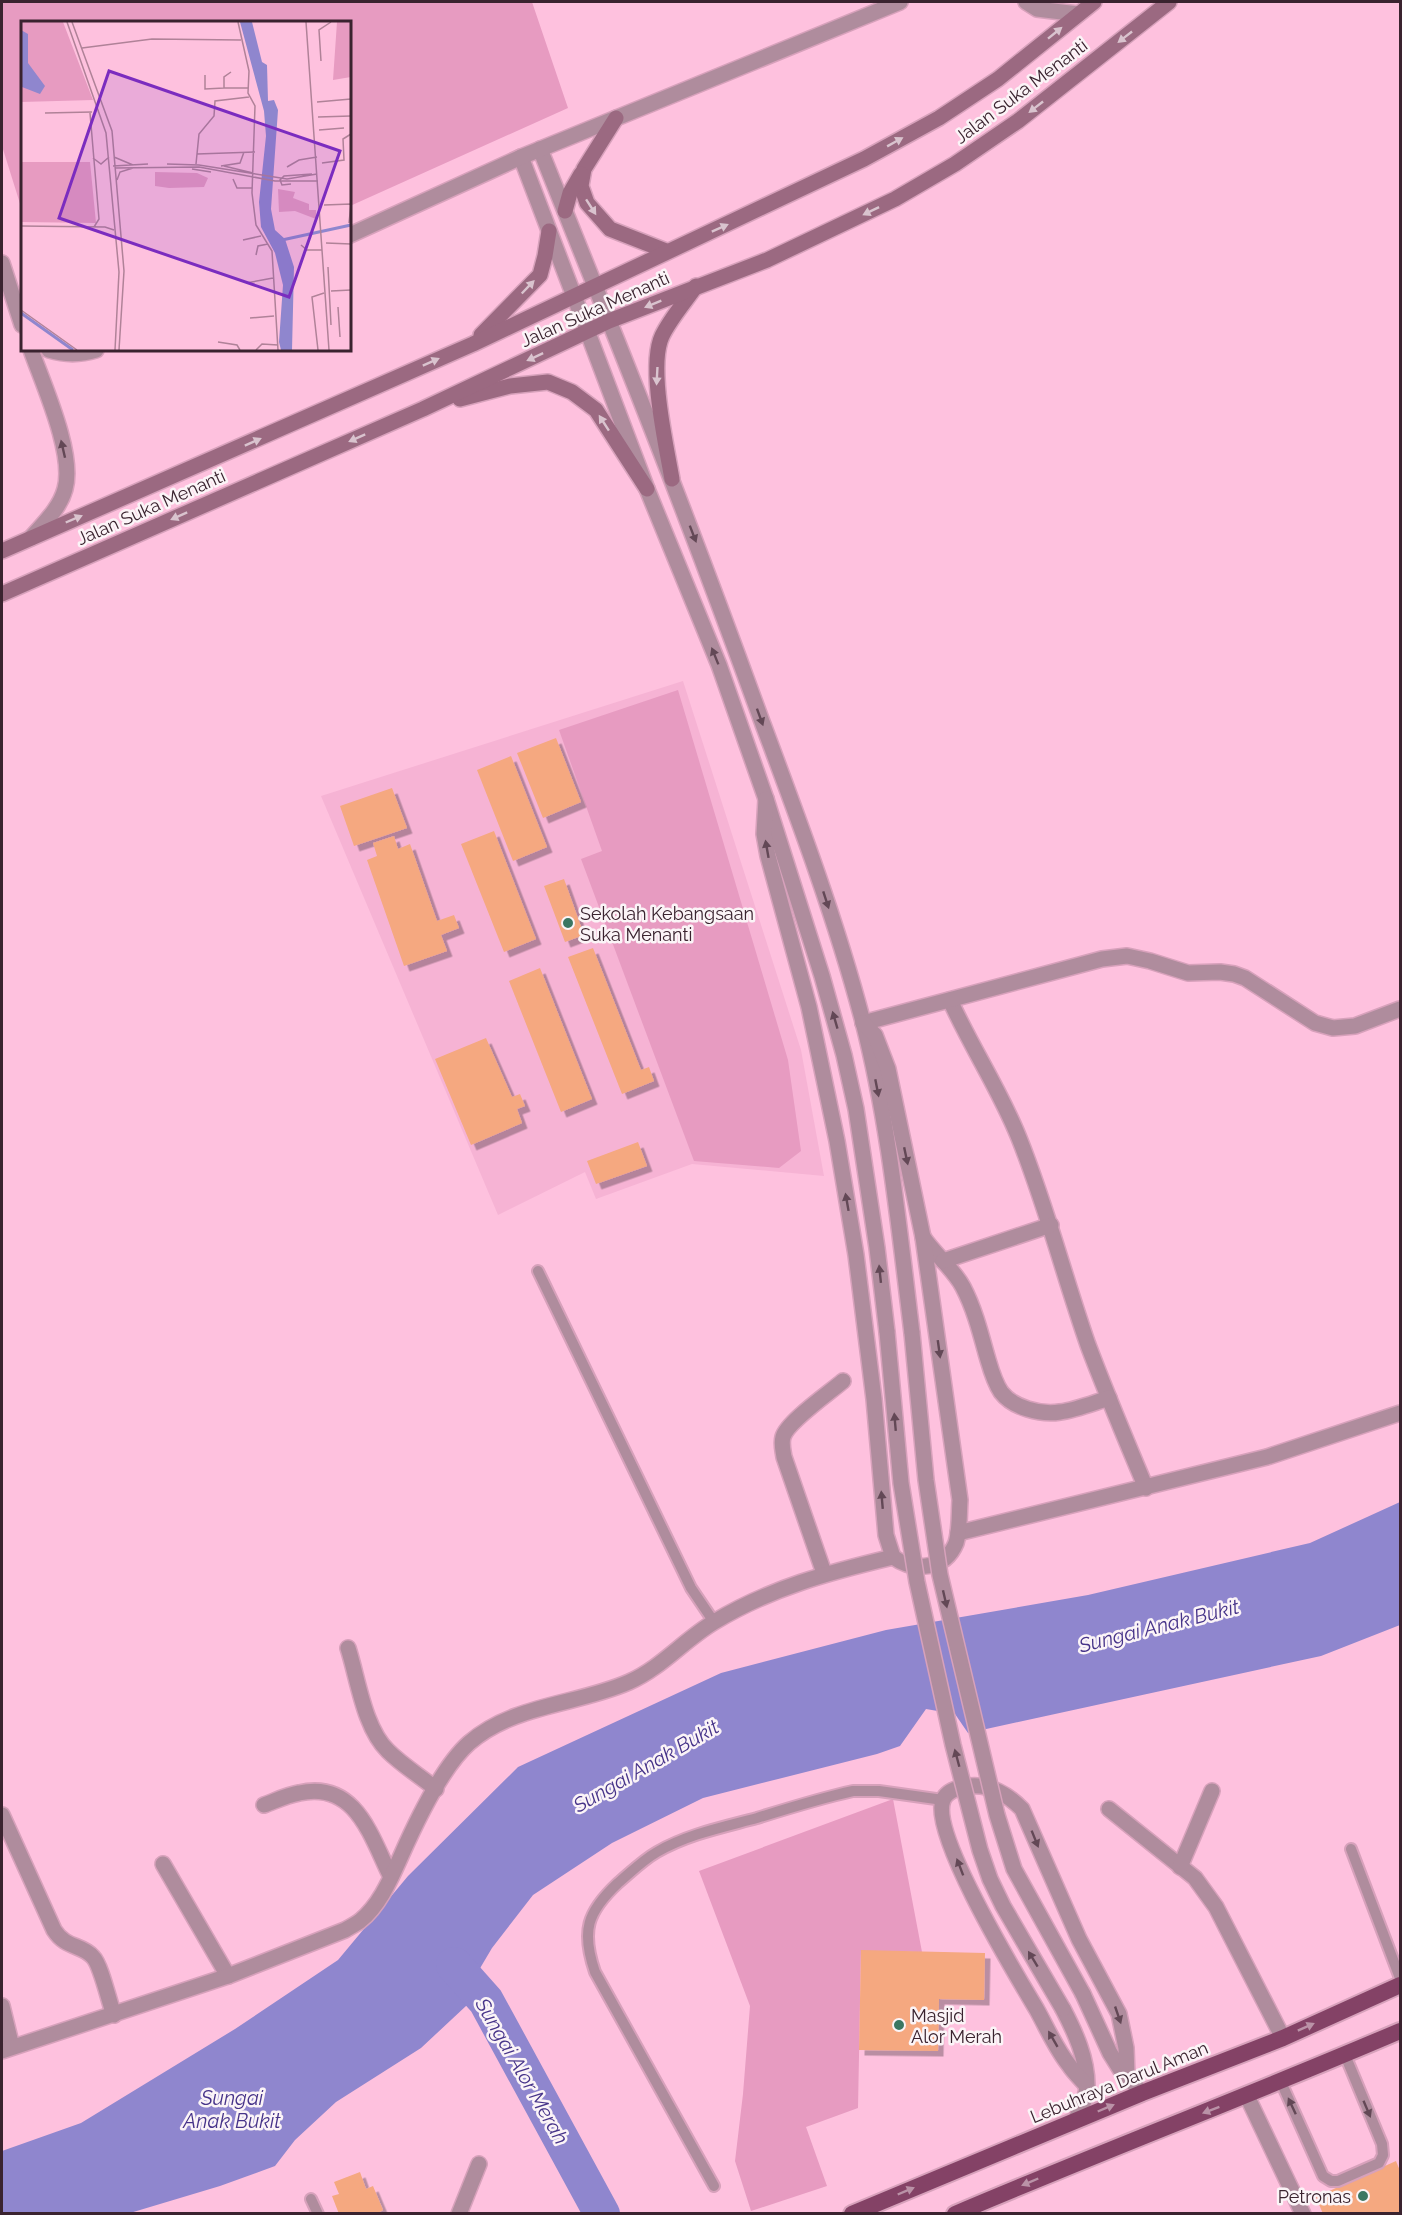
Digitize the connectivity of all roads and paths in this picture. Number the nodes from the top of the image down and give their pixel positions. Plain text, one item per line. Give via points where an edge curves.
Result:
1 (900, 2) edge
2 (1026, 2) edge
3 (1094, 2) edge
4 (1169, 2) edge
5 (1078, 14) junction
6 (616, 118) junction
7 (540, 149) junction
8 (521, 157) junction
9 (584, 169) junction
10 (565, 211) junction
11 (549, 231) junction
12 (351, 235) edge
13 (666, 251) junction
14 (2, 263) edge
15 (595, 286) junction
16 (696, 286) junction
17 (574, 296) junction
18 (609, 321) junction
19 (21, 322) edge
20 (588, 332) junction
21 (473, 344) junction
22 (31, 351) edge
23 (52, 351) edge
24 (92, 351) edge
25 (423, 409) junction
26 (672, 479) junction
27 (647, 489) junction
28 (31, 538) junction
29 (2, 551) edge
30 (2, 594) edge
31 (766, 799) junction
32 (950, 1000) junction
33 (1401, 1009) edge
34 (863, 1023) junction
35 (1050, 1225) junction
36 (923, 1237) junction
37 (943, 1261) junction
38 (538, 1270) dead end
39 (843, 1381) dead end
40 (1109, 1398) junction
41 (1401, 1413) edge
42 (1146, 1488) junction
43 (958, 1533) junction
44 (893, 1557) junction
45 (824, 1573) junction
46 (714, 1622) junction
47 (348, 1648) dead end
48 (436, 1789) junction
49 (1212, 1791) dead end
50 (943, 1800) junction
51 (264, 1805) dead end
52 (1109, 1809) dead end
53 (2, 1815) edge
54 (1351, 1849) dead end
55 (163, 1863) dead end
56 (1180, 1867) junction
57 (391, 1877) junction
58 (228, 1976) junction
59 (1401, 1978) edge
60 (1401, 1985) edge
61 (2, 2006) edge
62 (114, 2015) junction
63 (1401, 2031) edge
64 (1283, 2038) junction
65 (7, 2049) edge
66 (1345, 2055) junction
67 (1126, 2076) junction
68 (1281, 2082) junction
69 (1087, 2086) junction
70 (1142, 2093) junction
71 (1247, 2096) junction
72 (1075, 2121) junction
73 (479, 2164) dead end
74 (714, 2186) dead end
75 (311, 2199) dead end
76 (318, 2214) edge
77 (459, 2214) edge
78 (852, 2214) edge
79 (955, 2214) edge
80 (1303, 2214) edge

1 - 6 street
2 - 5 street via 1037,9
3 - 5 main road, Jalan Suka Menanti
4 -> 16 main road, Jalan Suka Menanti via 1018,121 955,164 836,228 767,260
13 -> 5 main road, Jalan Suka Menanti via 750,215 939,118 998,79
6 - 7 street
6 - 9 main road
7 - 8 street
7 - 10 street
8 - 11 street
8 - 12 street
9 - 10 main road
9 -> 13 main road via 581,186 587,203 600,220 621,235
10 - 15 street
11 - 17 street
21 -> 11 main road via 540,275
13 - 15 main road, Jalan Suka Menanti
14 - 19 street
15 - 17 main road, Jalan Suka Menanti
15 - 18 street
16 -> 18 main road, Jalan Suka Menanti
16 -> 26 main road via 661,337 658,352 657,387
17 - 20 street
17 - 21 main road, Jalan Suka Menanti
18 - 20 main road, Jalan Suka Menanti
18 - 26 street
20 -> 25 main road, Jalan Suka Menanti
20 - 27 street
28 -> 21 main road, Jalan Suka Menanti
28 -> 22 street via 57,508 68,470
23 - 24 street via 61,354
27 -> 25 main road via 596,410 572,392 548,382 510,386
25 -> 30 main road, Jalan Suka Menanti
26 -> 34 street via 808,847
31 -> 27 street via 719,665
28 - 29 main road, Jalan Suka Menanti
44 -> 31 street via 886,1535 856,1254 809,1007 768,856 764,834
69 -> 31 street, bridge via 1081,2052 1063,2009 990,1879 953,1745 917,1582 901,1483 875,1236 856,1109 822,976
32 - 33 street via 1102,959 1127,956 1188,973 1234,974 1315,1023 1333,1028 1355,1026
32 - 34 street
32 - 35 street via 1008,1110
34 -> 36 street via 874,1035 888,1069
34 -> 67 street, bridge via 888,1147 940,1575 1000,1824 1014,1869 1083,1994 1110,2053
35 - 37 street
35 - 40 street
36 - 37 street
36 -> 43 street via 960,1500
37 - 40 street via 964,1288 994,1381 1002,1394 1045,1413
38 - 46 lane via 691,1588
39 - 45 street via 790,1426 782,1444
40 - 42 street
41 - 42 street via 1267,1456
42 - 43 street
43 - 44 street via 950,1553 933,1566 912,1567
44 - 45 street
45 - 46 street via 766,1595
46 - 48 street via 646,1674 618,1687 522,1713 490,1729 469,1744
47 - 48 street via 371,1726 380,1742
48 - 57 street
49 - 56 street
50 -> 67 street via 948,1793 975,1785 1010,1796 1022,1809 1079,1939 1119,2014 1126,2048
69 -> 50 street via 1068,2065 969,1889 942,1816
50 - 74 lane via 854,1791 695,1835 639,1864 595,1909 587,1939 595,1972
51 - 57 street via 315,1790 344,1799 362,1817
52 - 56 street
53 - 62 street via 54,1930 64,1942 96,1960
54 - 59 lane
55 - 58 street
56 - 64 street via 1195,1878 1216,1907
57 - 58 street via 362,1920
58 - 62 street
64 -> 60 highway, Lebuhraya Darul Aman
61 - 65 street
62 - 65 street
63 - 66 highway
64 - 70 highway, Lebuhraya Darul Aman
66 - 68 highway
66 -> 68 lane via 1383,2155 1379,2163 1338,2181 1323,2176
67 - 70 street
68 - 71 highway
69 - 72 street
72 -> 70 highway, Lebuhraya Darul Aman
71 -> 79 highway
71 - 80 street
78 -> 72 highway, Lebuhraya Darul Aman
73 - 77 street
75 - 76 lane

